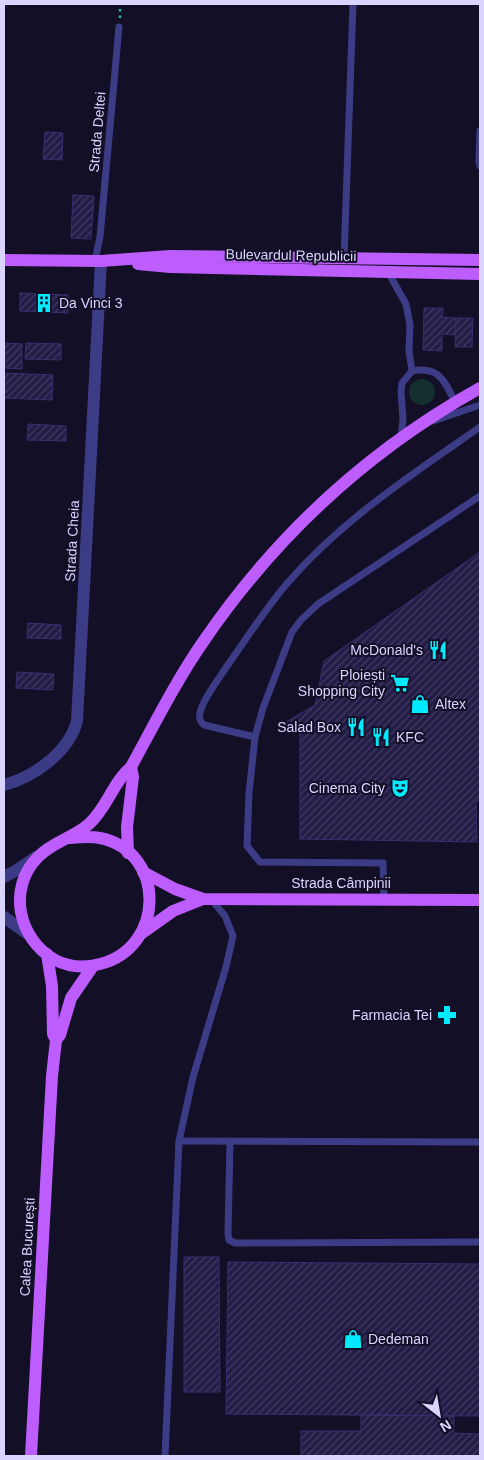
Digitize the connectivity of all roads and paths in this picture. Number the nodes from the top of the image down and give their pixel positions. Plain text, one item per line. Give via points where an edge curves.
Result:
1 (120, 4) edge
2 (353, 4) edge
3 (119, 26) joint
4 (480, 131) edge
5 (480, 166) edge
6 (344, 259) junction
7 (4, 260) edge
8 (480, 260) edge
9 (98, 261) junction
10 (388, 272) junction
11 (480, 274) edge
12 (412, 371) junction
13 (480, 388) edge
14 (455, 402) junction
15 (480, 405) edge
16 (416, 427) junction
17 (480, 427) edge
18 (401, 438) junction
19 (480, 496) edge
20 (255, 737) junction
21 (131, 767) junction
22 (4, 785) edge
23 (70, 838) junction
24 (128, 853) junction
25 (38, 856) junction
26 (143, 872) junction
27 (4, 877) edge
28 (384, 898) junction
29 (207, 899) junction
30 (480, 900) edge
31 (4, 916) edge
32 (142, 933) junction
33 (28, 934) junction
34 (47, 954) junction
35 (94, 966) junction
36 (56, 1040) junction
37 (179, 1141) junction
38 (230, 1141) junction
39 (480, 1142) edge
40 (480, 1242) edge
41 (31, 1456) edge
42 (165, 1456) edge

1 - 3 path
2 - 6 lane
3 - 9 lane, Strada Deltei
4 - 5 lane
6 - 8 main road, Bulevardul Republicii
6 - 9 main road, Bulevardul Republicii via 170,256
7 - 9 main road, Bulevardul Republicii
9 - 10 main road, Bulevardul Republicii via 170,267
9 - 22 street, Strada Cheia via 77,721 67,744 57,754 20,779
10 - 11 main road, Bulevardul Republicii
10 - 12 lane via 406,304
12 - 14 lane via 438,373
12 - 18 lane via 402,383
13 - 14 main road
14 - 16 main road
15 - 16 lane
16 - 18 main road
17 - 20 lane via 349,522 292,578 265,611 213,687 200,714 204,725
18 - 21 main road via 335,490 255,573 202,644
19 - 20 lane via 310,611 292,632
20 - 28 lane via 246,846 260,862 383,863
21 - 23 main road via 98,815
21 - 24 main road
23 - 24 main road via 101,838
23 - 25 main road
24 - 26 main road
25 - 27 street
25 - 33 main road via 29,867 20,893 22,921
26 - 29 main road via 174,889
26 - 32 main road via 150,909
28 - 29 main road, Strada Câmpinii
28 - 30 main road, Strada Câmpinii
29 - 32 main road via 174,911
29 - 37 lane via 226,916 232,936
31 - 33 street
32 - 35 main road via 122,955
33 - 34 main road
34 - 35 main road via 69,965
34 - 36 main road
35 - 36 main road via 71,998
36 - 41 main road, Calea București
37 - 38 lane
37 - 42 lane
38 - 39 lane
38 - 40 lane via 228,1234 235,1243

